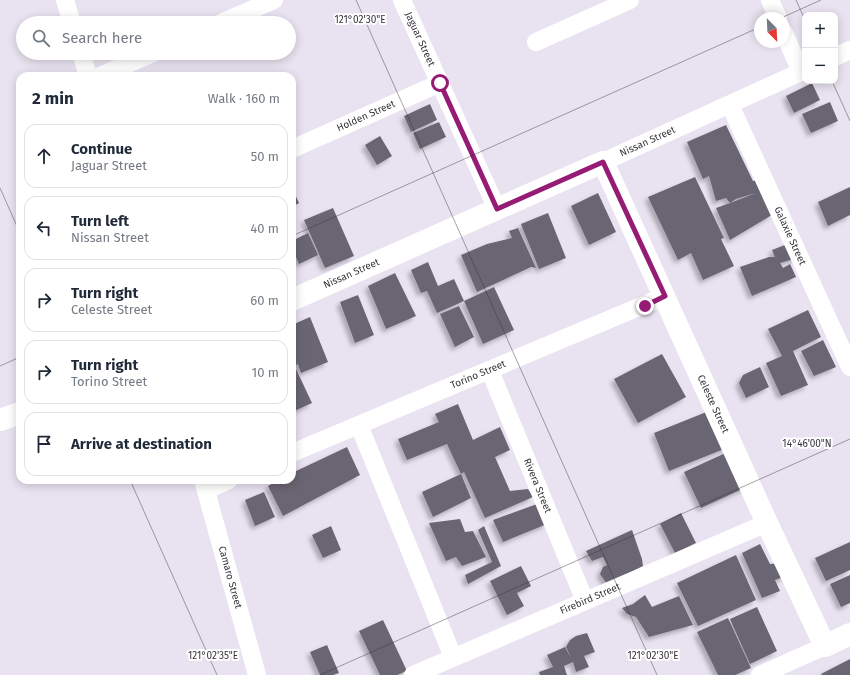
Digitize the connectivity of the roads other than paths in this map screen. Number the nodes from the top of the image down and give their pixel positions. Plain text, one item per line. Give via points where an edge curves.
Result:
1 (65, 0) edge
2 (274, 0) edge
3 (402, 0) edge
4 (630, 0) edge
5 (770, 0) edge
6 (775, 12) edge
7 (70, 16) edge
8 (237, 16) edge
9 (536, 42) dead end
10 (790, 45) edge
11 (850, 50) edge
12 (838, 56) edge
13 (83, 60) edge
14 (137, 60) edge
15 (802, 69) edge
16 (802, 71) edge
17 (87, 72) edge
18 (109, 72) edge
19 (440, 83) junction
20 (730, 105) junction
21 (296, 147) edge
22 (603, 162) junction
23 (497, 209) junction
24 (665, 296) junction
25 (296, 298) edge
26 (850, 368) edge
27 (490, 371) junction
28 (16, 414) edge
29 (0, 420) edge
30 (359, 425) junction
31 (296, 451) edge
32 (204, 485) edge
33 (767, 523) junction
34 (585, 600) junction
35 (850, 634) edge
36 (825, 646) junction
37 (453, 657) junction
38 (257, 675) edge
39 (413, 675) edge
40 (760, 675) edge

1 - 7 street
2 - 8 street
3 - 19 street, Jaguar Street
4 - 9 street
5 - 6 street
10 - 15 street
11 - 12 street
13 - 17 street
14 - 18 street
16 - 20 street, Nissan Street
19 - 21 street, Holden Street
19 - 23 street, Jaguar Street
20 - 22 street, Nissan Street
20 - 26 street, Galaxie Street
22 - 23 street, Nissan Street
22 - 24 street, Celeste Street
23 - 25 street, Nissan Street
24 - 27 street, Torino Street
24 - 33 street, Celeste Street
27 - 30 street, Torino Street
27 - 34 street, Rivera Street
28 - 29 street
30 - 31 street, Torino Street
30 - 37 street
32 - 38 street, Camaro Street
33 - 34 street, Firebird Street
33 - 36 street, Celeste Street
34 - 37 street, Firebird Street
35 - 36 street
36 - 40 street
37 - 39 street, Firebird Street

